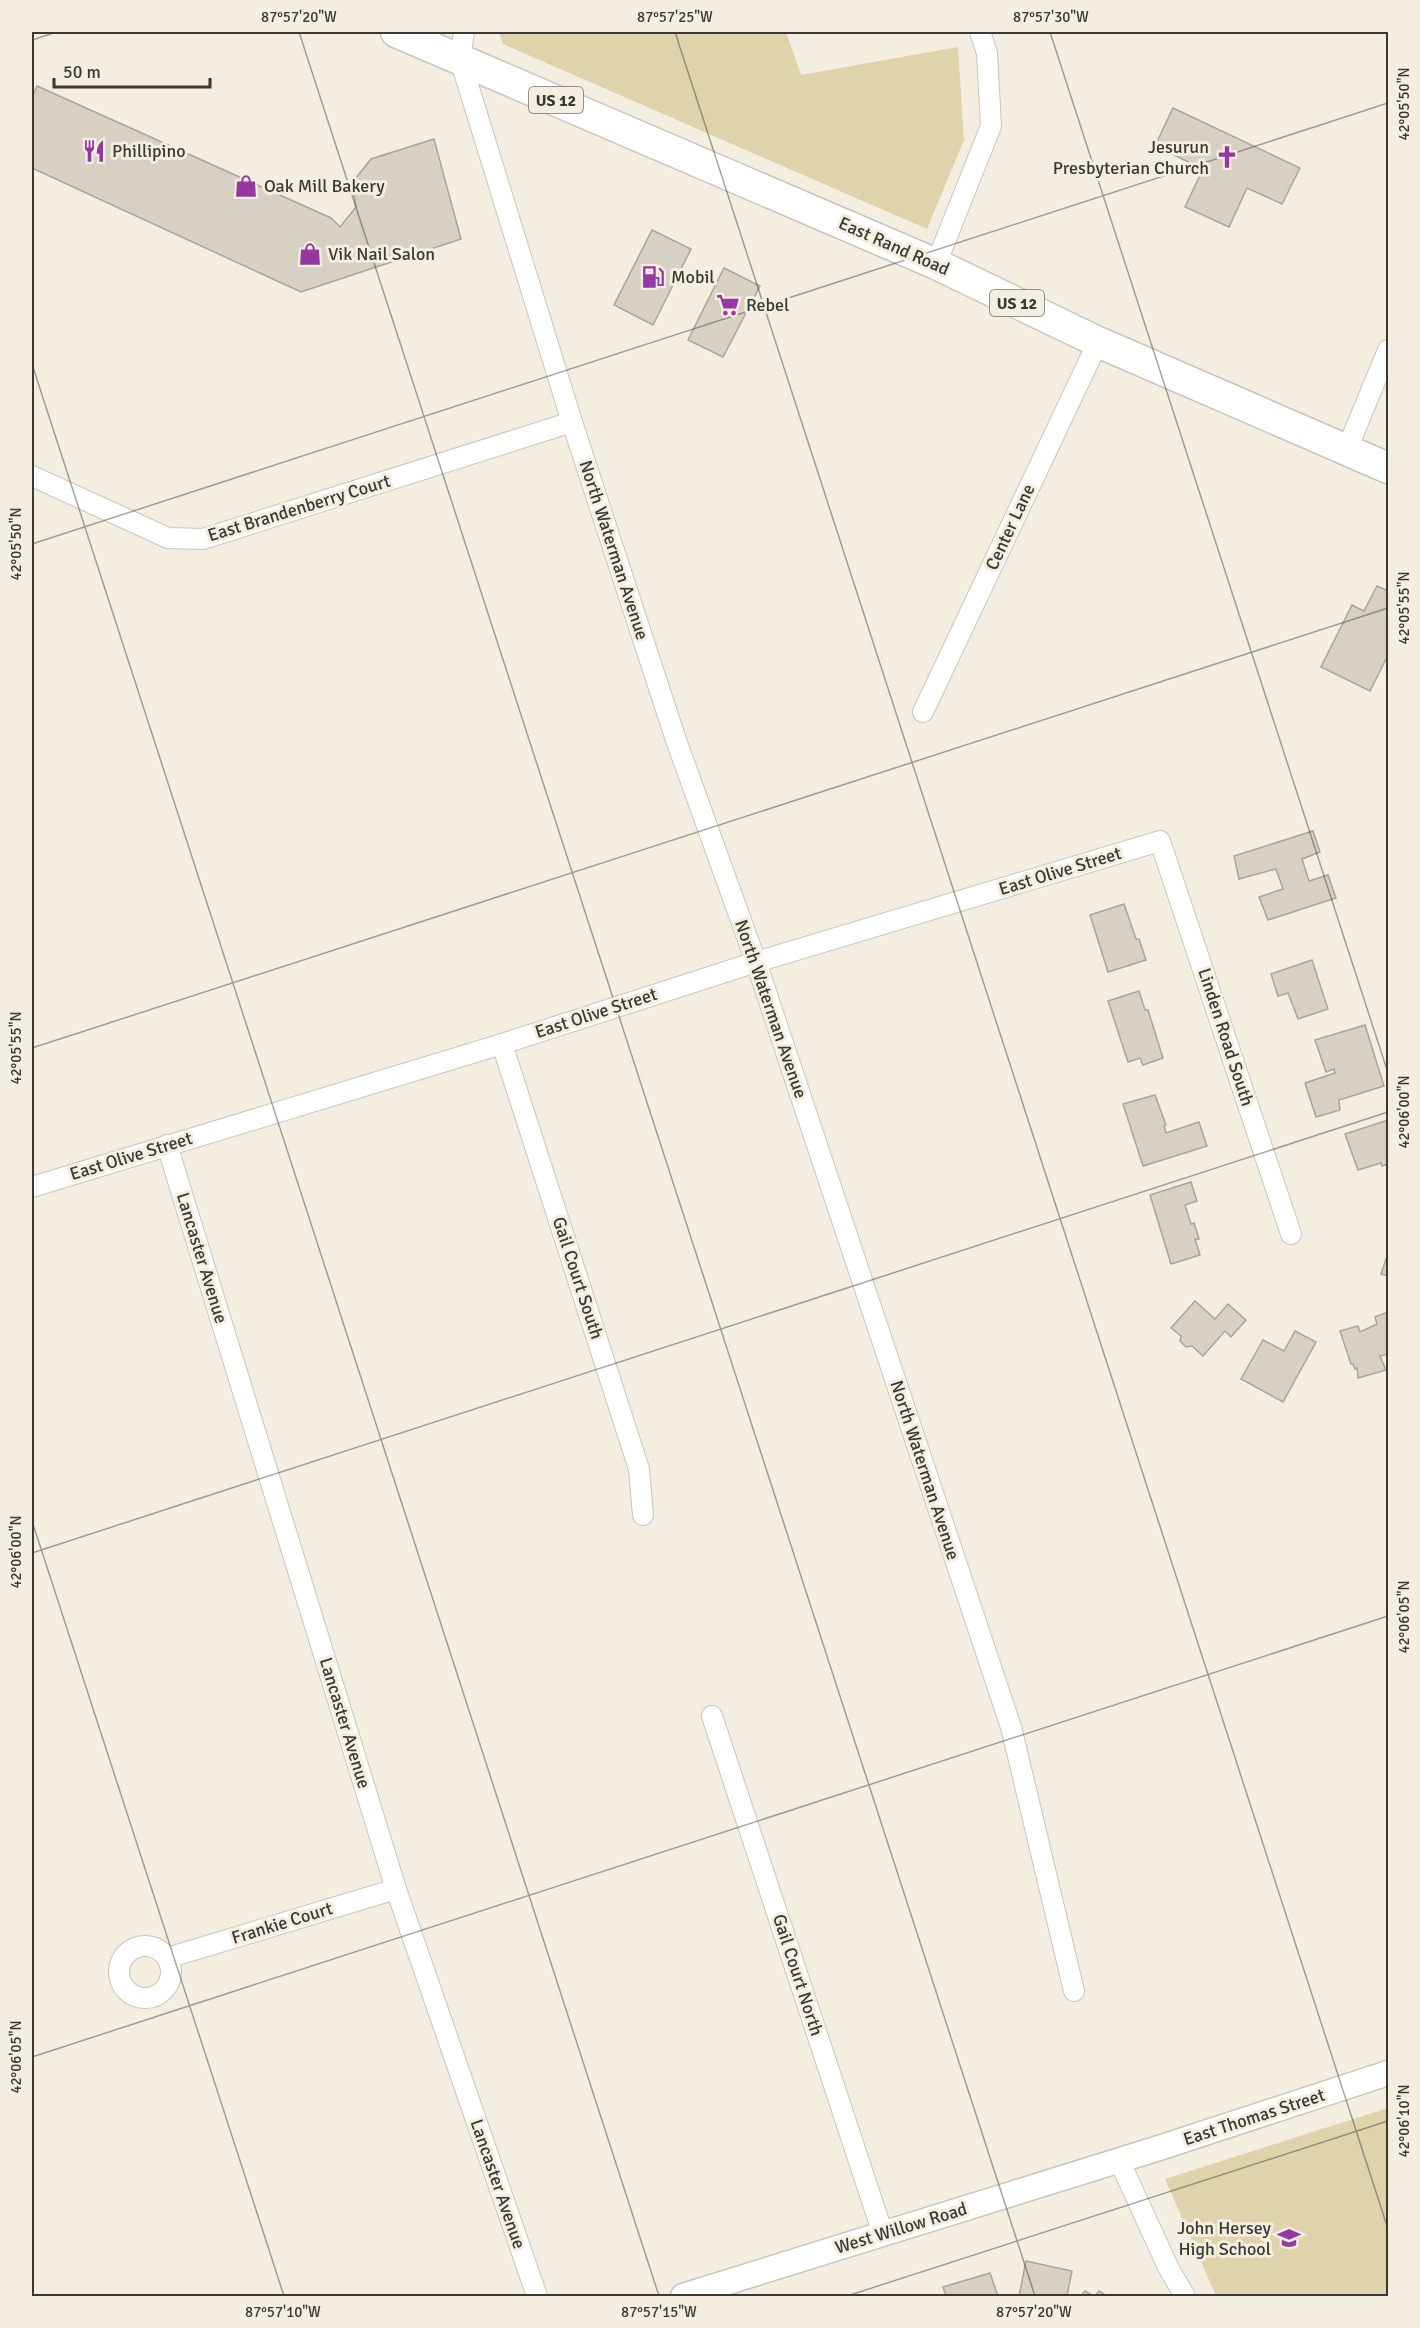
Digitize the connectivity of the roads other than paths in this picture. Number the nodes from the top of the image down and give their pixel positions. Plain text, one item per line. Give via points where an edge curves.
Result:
1 (396, 32) edge
2 (980, 32) edge
3 (462, 45) edge
4 (936, 264) junction
5 (1098, 342) junction
6 (1389, 350) edge
7 (572, 422) junction
8 (1347, 449) junction
9 (1389, 468) edge
10 (32, 476) edge
11 (923, 712) dead end
12 (1160, 841) joint
13 (756, 962) junction
14 (502, 1044) junction
15 (167, 1145) junction
16 (32, 1187) edge
17 (1291, 1234) dead end
18 (643, 1515) dead end
19 (712, 1716) dead end
20 (396, 1888) junction
21 (167, 1958) dead end
22 (1074, 1991) dead end
23 (1389, 2073) edge
24 (1119, 2160) junction
25 (883, 2234) junction
26 (537, 2296) edge
27 (683, 2296) edge
28 (1185, 2296) edge

1 - 3 main road, East Rand Road / US 12
2 - 4 street via 987,53 991,126
3 - 4 main road, East Rand Road / US 12
3 - 7 street, North Waterman Avenue
4 - 5 main road, East Rand Road / US 12
5 - 8 main road, East Rand Road / US 12
5 - 11 street, Center Lane
6 - 8 street
7 - 10 street, East Brandenberry Court via 203,539 168,538
7 - 13 street, North Waterman Avenue via 676,741
8 - 9 main road, East Rand Road / US 12
12 - 13 street, East Olive Street
12 - 17 street, Linden Road South
13 - 14 street, East Olive Street
13 - 22 street, North Waterman Avenue via 1011,1727
14 - 15 street, East Olive Street
14 - 18 street, Gail Court South via 639,1468
15 - 16 street, East Olive Street
15 - 20 street, Lancaster Avenue
19 - 25 street, Gail Court North
20 - 21 street, Frankie Court
20 - 26 street, Lancaster Avenue
23 - 24 street, East Thomas Street
24 - 25 street, West Willow Road
24 - 28 street
25 - 27 street, West Willow Road

